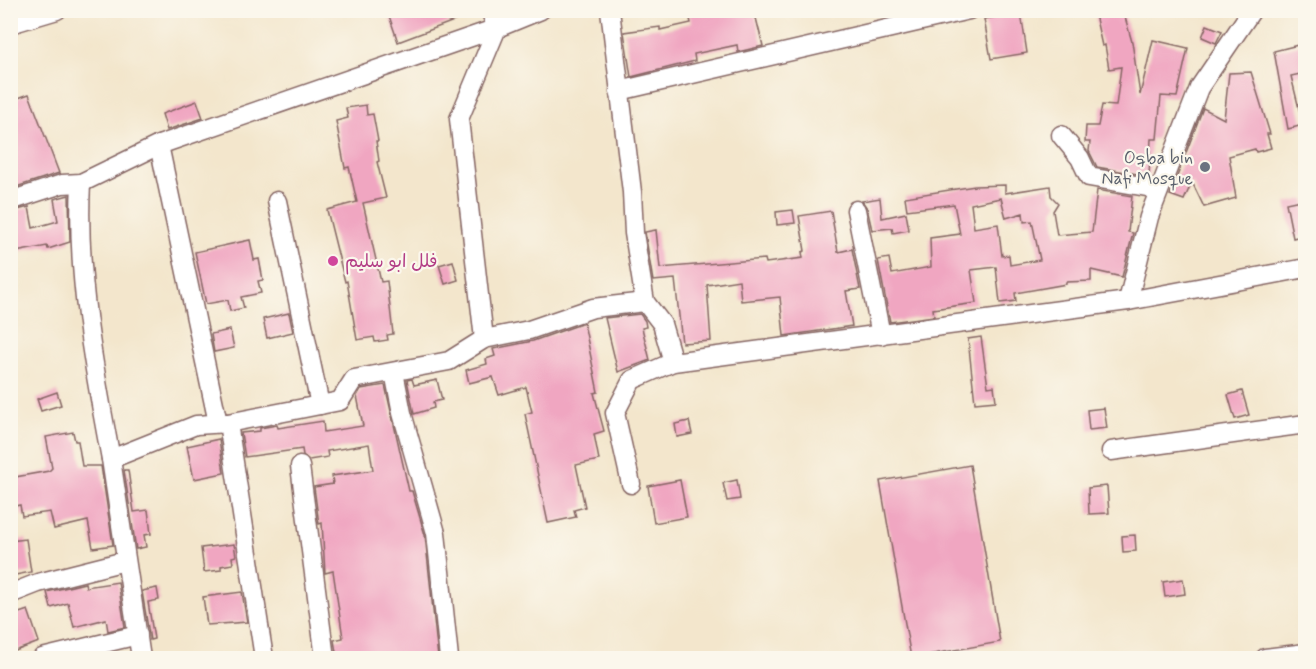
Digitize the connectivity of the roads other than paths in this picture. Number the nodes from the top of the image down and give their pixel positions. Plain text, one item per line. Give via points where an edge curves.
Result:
1 (57, 10) edge
2 (490, 10) edge
3 (541, 10) edge
4 (610, 10) edge
5 (969, 10) edge
6 (1252, 10) edge
7 (10, 24) edge
8 (497, 28) junction
9 (619, 91) junction
10 (1061, 135) dead end
11 (159, 145) junction
12 (81, 183) junction
13 (1158, 189) junction
14 (10, 201) edge
15 (276, 201) dead end
16 (856, 210) dead end
17 (1305, 268) edge
18 (1128, 301) junction
19 (645, 302) junction
20 (880, 335) junction
21 (484, 339) junction
22 (673, 363) junction
23 (394, 372) junction
24 (320, 405) junction
25 (223, 423) junction
26 (1305, 424) edge
27 (1112, 451) dead end
28 (111, 459) junction
29 (300, 466) dead end
30 (631, 484) dead end
31 (125, 561) junction
32 (10, 594) edge
33 (138, 635) junction
34 (1305, 653) edge
35 (42, 658) edge
36 (141, 658) edge
37 (264, 658) edge
38 (325, 658) edge
39 (449, 658) edge
40 (1265, 658) edge

1 - 7 street
2 - 8 street
3 - 8 street
4 - 9 street
5 - 9 street
6 - 13 street via 1199,88
8 - 11 street
8 - 21 street via 459,119
9 - 19 street
10 - 13 street via 1080,158 1089,177
11 - 12 street
11 - 25 street
12 - 14 street via 62,184
12 - 28 street via 79,220 84,279 97,387
13 - 18 street
15 - 24 street
16 - 20 street
17 - 18 street
18 - 20 street
19 - 21 street via 593,308 529,330
19 - 22 street via 662,324
20 - 22 street
21 - 23 street via 449,361
22 - 30 street via 632,380 615,413
23 - 24 street via 354,379 340,401
23 - 39 street via 436,533
24 - 25 street
25 - 28 street via 196,425
25 - 37 street
26 - 27 street
28 - 31 street
29 - 38 street
31 - 32 street
31 - 33 street
33 - 35 street
33 - 36 street
34 - 40 street

